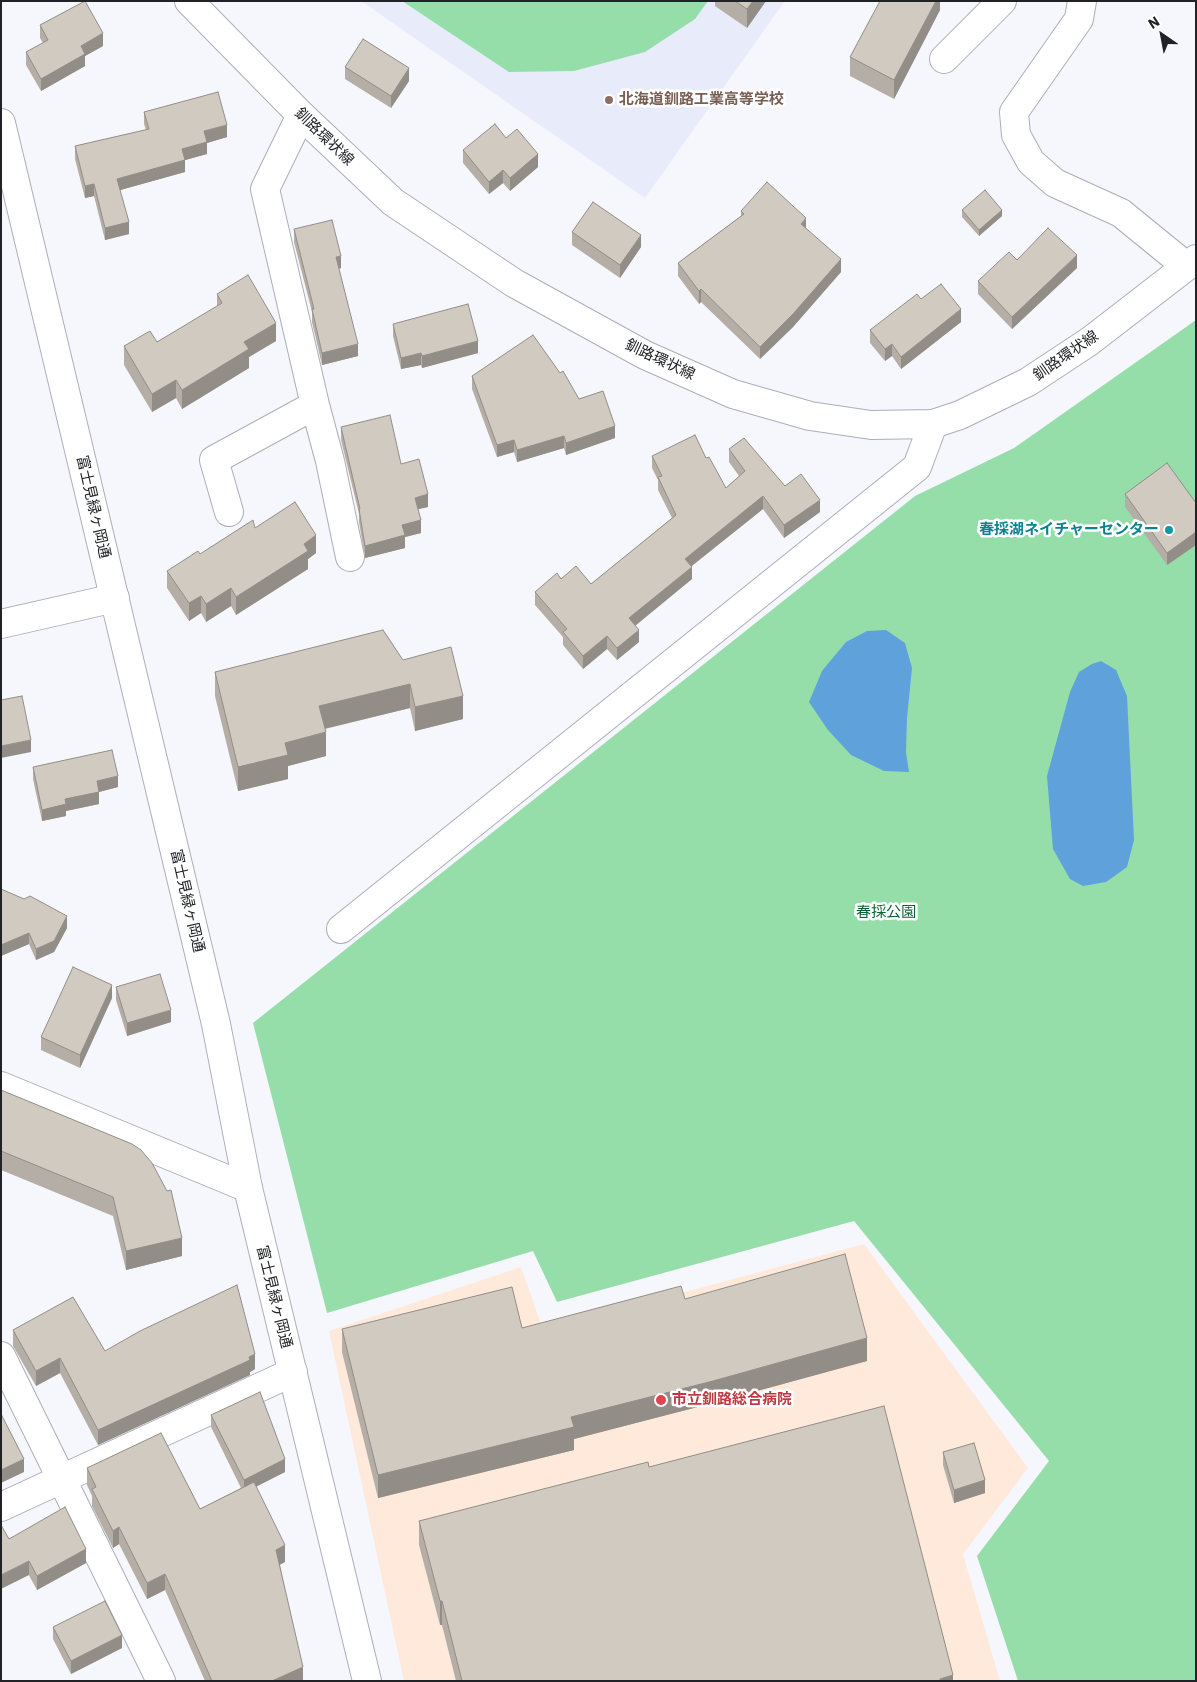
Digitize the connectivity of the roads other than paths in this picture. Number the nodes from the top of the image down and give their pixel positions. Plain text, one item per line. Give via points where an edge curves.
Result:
1 (189, 1) edge
2 (1002, 1) edge
3 (1082, 1) edge
4 (944, 59) dead end
5 (301, 115) junction
6 (1, 123) edge
7 (1191, 263) edge
8 (315, 405) junction
9 (933, 424) junction
10 (230, 512) dead end
11 (350, 556) dead end
12 (115, 598) junction
13 (1, 624) edge
14 (341, 929) dead end
15 (1, 1086) edge
16 (248, 1188) junction
17 (1, 1356) edge
18 (292, 1372) junction
19 (62, 1478) junction
20 (1, 1507) edge
21 (161, 1681) edge
22 (367, 1681) edge

1 - 5 street, 釧路環状線
2 - 4 street
3 - 7 street via 1079,19 1014,112 1016,135 1031,162 1055,183 1121,213
5 - 8 street via 265,189
5 - 9 street, 釧路環状線 via 393,202 514,283 645,355 733,394 810,416 871,425
6 - 12 street, 富士見緑ヶ岡通
7 - 9 street, 釧路環状線 via 1090,341 1028,382 960,415
8 - 10 street via 214,460
8 - 11 street
9 - 14 street via 917,467
12 - 13 street
12 - 16 street, 富士見緑ヶ岡通 via 216,1024
15 - 16 street
16 - 18 street, 富士見緑ヶ岡通
17 - 19 street
18 - 19 street
18 - 22 street, 富士見緑ヶ岡通
19 - 20 street
19 - 21 street

